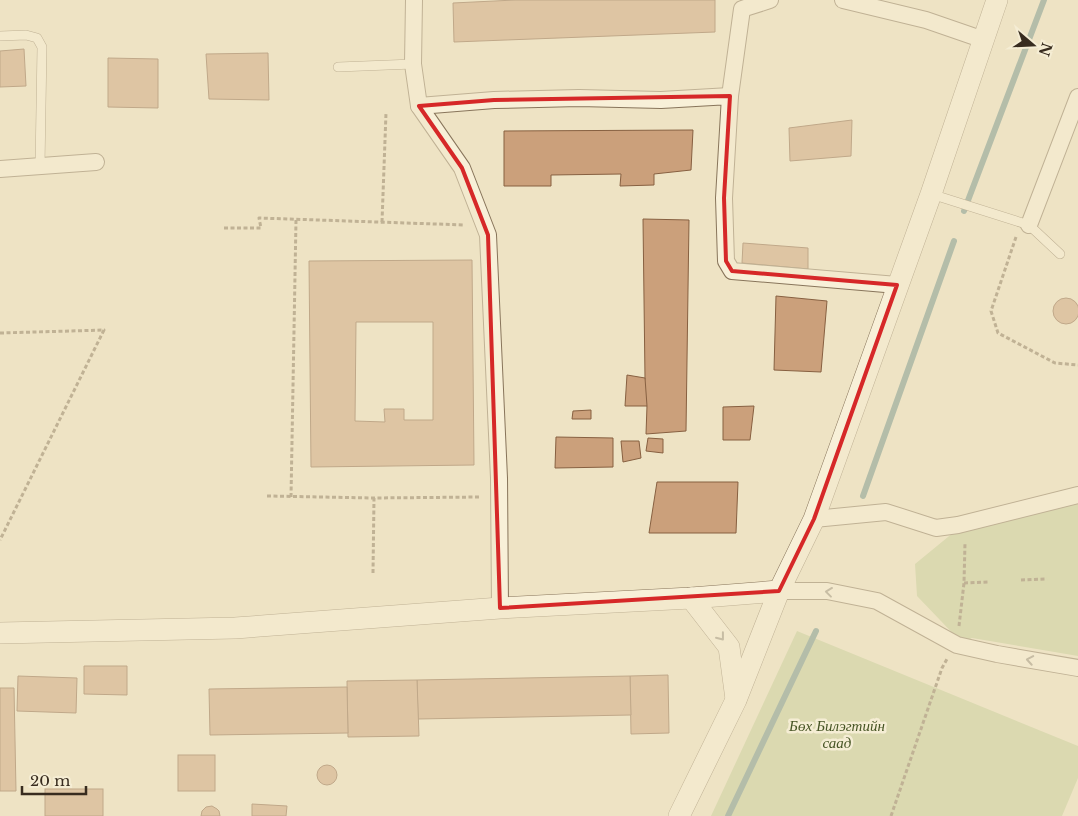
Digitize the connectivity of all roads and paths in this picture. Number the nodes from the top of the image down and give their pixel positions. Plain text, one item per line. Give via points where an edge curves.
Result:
1 (414, 0) edge
2 (770, 0) edge
3 (843, 0) edge
4 (997, 0) edge
5 (0, 36) edge
6 (984, 40) junction
7 (413, 64) junction
8 (338, 67) dead end
9 (730, 96) junction
10 (1078, 97) edge
11 (419, 106) junction
12 (386, 113) dead end
13 (96, 162) dead end
14 (40, 166) junction
15 (0, 170) edge
16 (931, 194) junction
17 (296, 220) junction
18 (382, 222) junction
19 (1025, 223) junction
20 (484, 225) junction
21 (224, 228) dead end
22 (1060, 254) dead end
23 (897, 285) junction
24 (0, 333) edge
25 (1078, 365) edge
26 (1078, 495) edge
27 (267, 496) dead end
28 (499, 496) junction
29 (291, 497) junction
30 (374, 498) junction
31 (814, 519) junction
32 (965, 522) junction
33 (0, 540) edge
34 (373, 572) dead end
35 (1047, 579) dead end
36 (1021, 580) dead end
37 (989, 582) dead end
38 (964, 583) junction
39 (779, 591) junction
40 (691, 598) junction
41 (500, 608) junction
42 (0, 633) edge
43 (957, 645) junction
44 (1078, 668) edge
45 (736, 700) junction
46 (679, 816) edge
47 (891, 816) edge

1 - 7 street
2 - 9 street via 742,8
3 - 6 street via 926,20
4 - 6 street
5 - 14 lane via 38,38 42,47
6 - 16 street
7 - 8 lane
7 - 11 street
9 - 11 street via 661,100 494,100
9 - 23 street via 724,198 726,261 732,271
10 - 19 street
11 - 20 street via 462,168
12 - 18 path
13 - 14 street
14 - 15 street
16 - 19 lane
16 - 23 street
17 - 18 path
17 - 21 path via 259,218 261,228
17 - 29 path
18 - 20 path
19 - 22 lane
19 - 25 path via 991,311 998,333 1055,363
20 - 28 street via 488,235
23 - 31 street
24 - 33 path via 104,330
26 - 32 street
27 - 29 path
28 - 30 path
28 - 41 street
29 - 30 path
30 - 34 path
31 - 32 street via 886,512 936,528
31 - 39 street
32 - 38 path
35 - 36 path
37 - 38 path
38 - 43 path
39 - 40 street
43 -> 39 street via 877,601 826,591
39 - 45 street
40 - 41 street
40 -> 45 street via 729,647
41 - 42 street via 235,628
44 -> 43 street
43 - 47 path via 942,668
45 - 46 street

